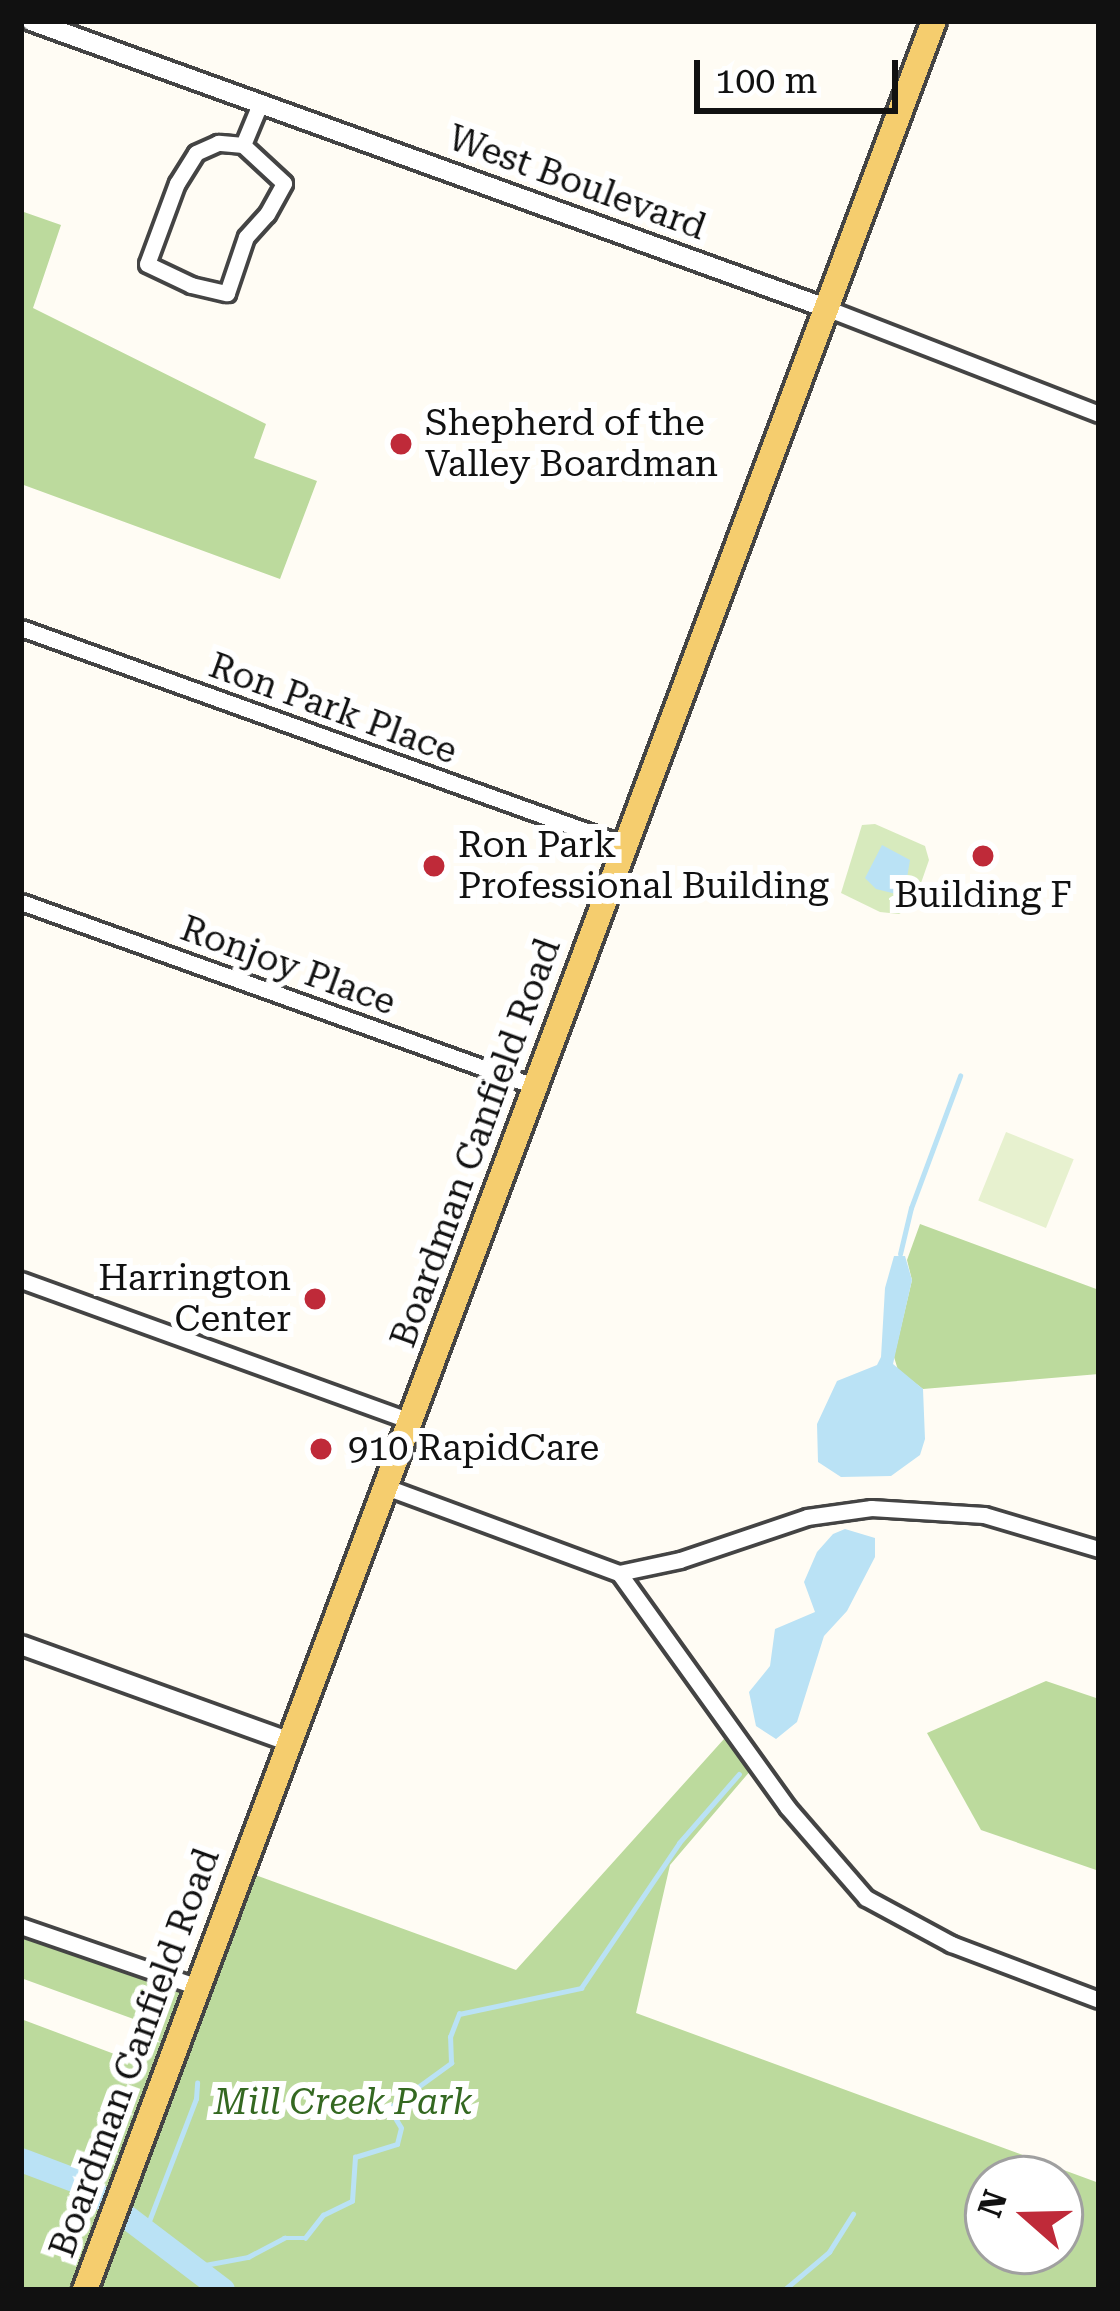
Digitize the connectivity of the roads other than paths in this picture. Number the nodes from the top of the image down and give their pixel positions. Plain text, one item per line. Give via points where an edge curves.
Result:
1 (31, 21) edge
2 (934, 21) edge
3 (260, 104) junction
4 (243, 146) junction
5 (826, 308) junction
6 (1099, 414) edge
7 (21, 628) edge
8 (625, 845) junction
9 (21, 902) edge
10 (534, 1086) junction
11 (21, 1280) edge
12 (410, 1421) junction
13 (386, 1487) junction
14 (1099, 1549) edge
15 (619, 1573) junction
16 (21, 1645) edge
17 (290, 1742) junction
18 (21, 1926) edge
19 (198, 1987) junction
20 (1099, 2000) edge
21 (85, 2290) edge

1 - 3 street, West Boulevard
2 - 5 main road, Boardman Canfield Road
3 - 4 street
3 - 5 street, West Boulevard
4 - 4 street via 284,183 247,237 227,293 147,264 196,153 218,143
5 - 6 street, West Boulevard
5 - 8 main road, Boardman Canfield Road
7 - 8 street, Ron Park Place
8 - 10 main road, Boardman Canfield Road
9 - 10 street, Ronjoy Place
10 - 12 main road, Boardman Canfield Road
11 - 12 street
12 - 13 main road, Boardman Canfield Road
13 - 15 street
13 - 17 main road, Boardman Canfield Road
14 - 15 street via 984,1515 871,1508 807,1517
15 - 20 street via 788,1808 866,1898 951,1944
16 - 17 street
17 - 19 main road, Boardman Canfield Road
18 - 19 street
19 - 21 main road, Boardman Canfield Road

